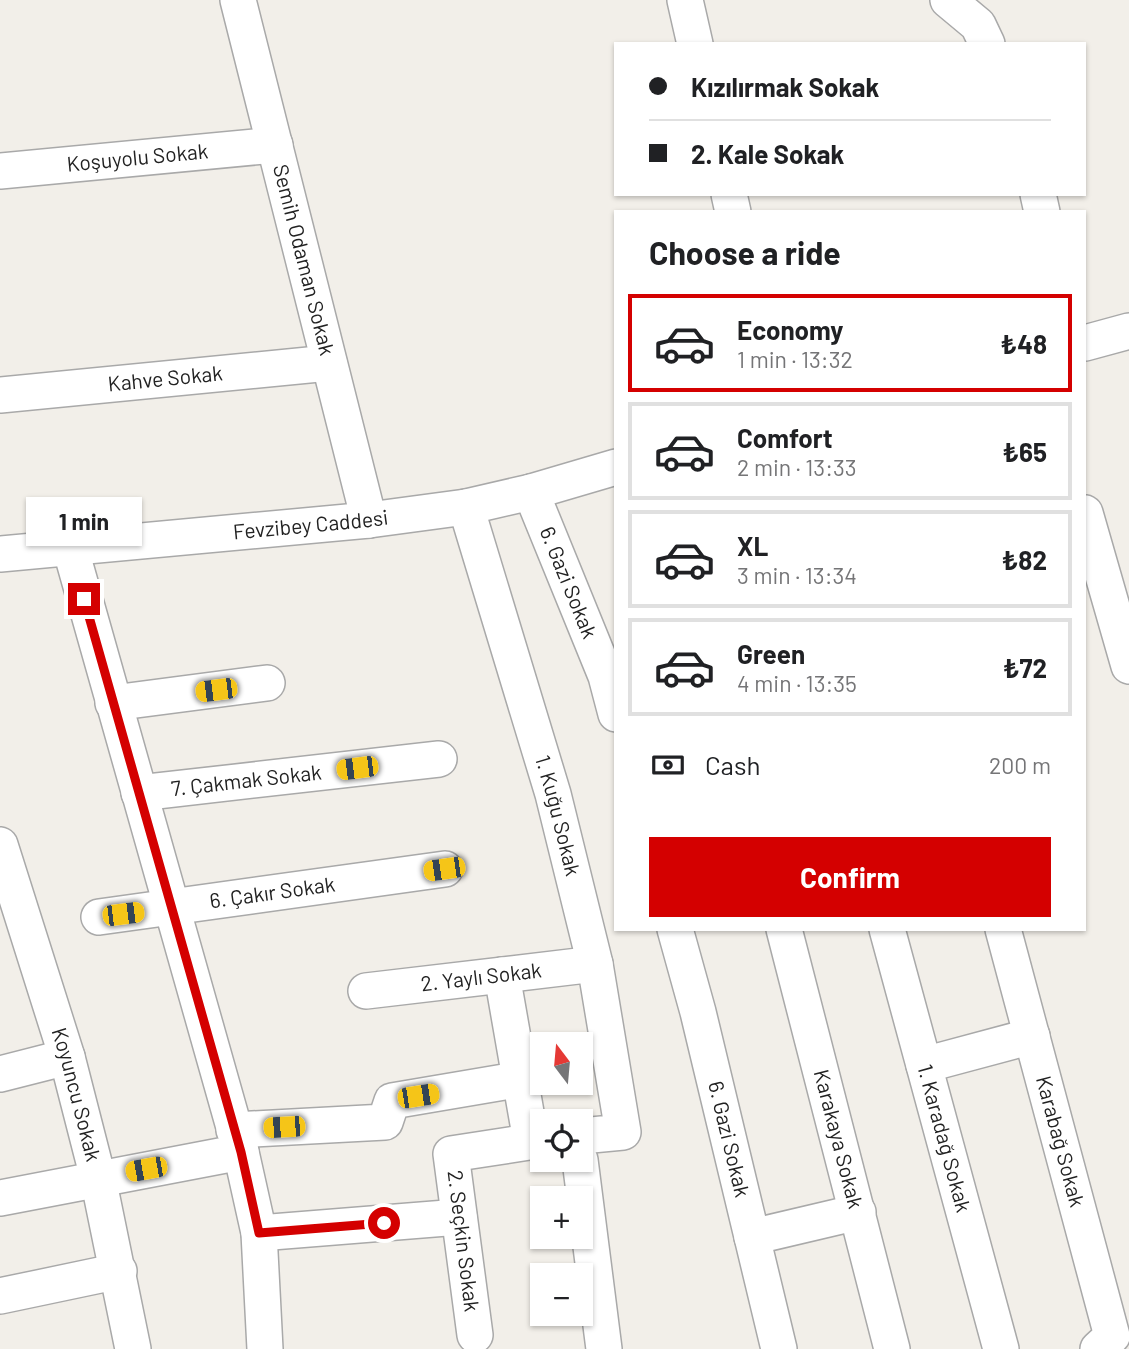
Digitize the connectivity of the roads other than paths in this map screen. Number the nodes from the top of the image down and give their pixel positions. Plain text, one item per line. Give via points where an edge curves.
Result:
1 (238, 0) edge
2 (685, 0) edge
3 (948, 0) edge
4 (695, 42) edge
5 (986, 42) edge
6 (275, 145) junction
7 (0, 172) edge
8 (1129, 331) edge
9 (1086, 343) edge
10 (329, 363) junction
11 (0, 395) edge
12 (614, 468) edge
13 (531, 492) junction
14 (466, 507) junction
15 (1086, 516) edge
16 (369, 520) junction
17 (69, 547) junction
18 (0, 554) edge
19 (1129, 666) edge
20 (267, 683) dead end
21 (113, 703) junction
22 (614, 706) edge
23 (439, 760) dead end
24 (139, 793) junction
25 (0, 845) edge
26 (444, 869) dead end
27 (171, 908) junction
28 (99, 917) dead end
29 (676, 931) edge
30 (785, 931) edge
31 (888, 931) edge
32 (1004, 931) edge
33 (595, 964) junction
34 (502, 975) junction
35 (366, 991) dead end
36 (1032, 1036) junction
37 (67, 1058) junction
38 (923, 1065) junction
39 (0, 1074) edge
40 (522, 1079) junction
41 (530, 1112) edge
42 (593, 1135) edge
43 (238, 1141) junction
44 (530, 1142) edge
45 (582, 1172) edge
46 (98, 1178) junction
47 (0, 1198) edge
48 (858, 1212) junction
49 (459, 1217) junction
50 (259, 1233) junction
51 (752, 1237) junction
52 (119, 1271) junction
53 (0, 1296) edge
54 (475, 1335) dead end
55 (134, 1349) edge
56 (265, 1349) edge
57 (604, 1349) edge
58 (779, 1349) edge
59 (892, 1349) edge
60 (1001, 1349) edge
61 (1098, 1349) edge

1 - 6 street, Semih Odaman Sokak
2 - 4 street
3 - 5 street via 978,25
6 - 7 street, Koşuyolu Sokak
6 - 10 street, Semih Odaman Sokak
8 - 9 street
10 - 11 street, Kahve Sokak
10 - 16 street, Semih Odaman Sokak
12 - 13 street, Fevzibey Caddesi
13 - 14 street, Fevzibey Caddesi
13 - 22 street, 6. Gazi Sokak via 606,676
14 - 16 street, Fevzibey Caddesi
14 - 33 street, 1. Kuğu Sokak via 552,794
15 - 19 street
16 - 17 street, Fevzibey Caddesi
17 - 18 street, Fevzibey Caddesi
17 - 21 street
20 - 21 street
21 - 24 street
23 - 24 street, 7. Çakmak Sokak
24 - 27 street
25 - 37 street, Koyuncu Sokak
26 - 27 street, 6. Çakır Sokak
27 - 28 street, 6. Çakır Sokak
27 - 43 street
29 - 51 street, 6. Gazi Sokak
30 - 48 street, Karakaya Sokak
31 - 38 street, 1. Karadağ Sokak
32 - 36 street, Karabağ Sokak
33 - 34 street, 2. Yaylı Sokak
33 - 42 street, 1. Kuğu Sokak via 623,1132
34 - 35 street, 2. Yaylı Sokak
34 - 40 street
36 - 38 street
36 - 61 street, Karabağ Sokak via 1112,1336
37 - 39 street
37 - 46 street, Koyuncu Sokak
38 - 60 street, 1. Karadağ Sokak
40 - 41 street
40 - 43 street via 392,1101 385,1122
43 - 46 street
43 - 50 street
44 - 49 street, 2. Seçkin Sokak via 452,1154
45 - 57 street
46 - 47 street
46 - 52 street, Koyuncu Sokak
48 - 51 street
48 - 59 street, Karakaya Sokak
49 - 50 street
49 - 54 street, 2. Seçkin Sokak
50 - 56 street
51 - 58 street, 6. Gazi Sokak
52 - 53 street
52 - 55 street, Koyuncu Sokak

